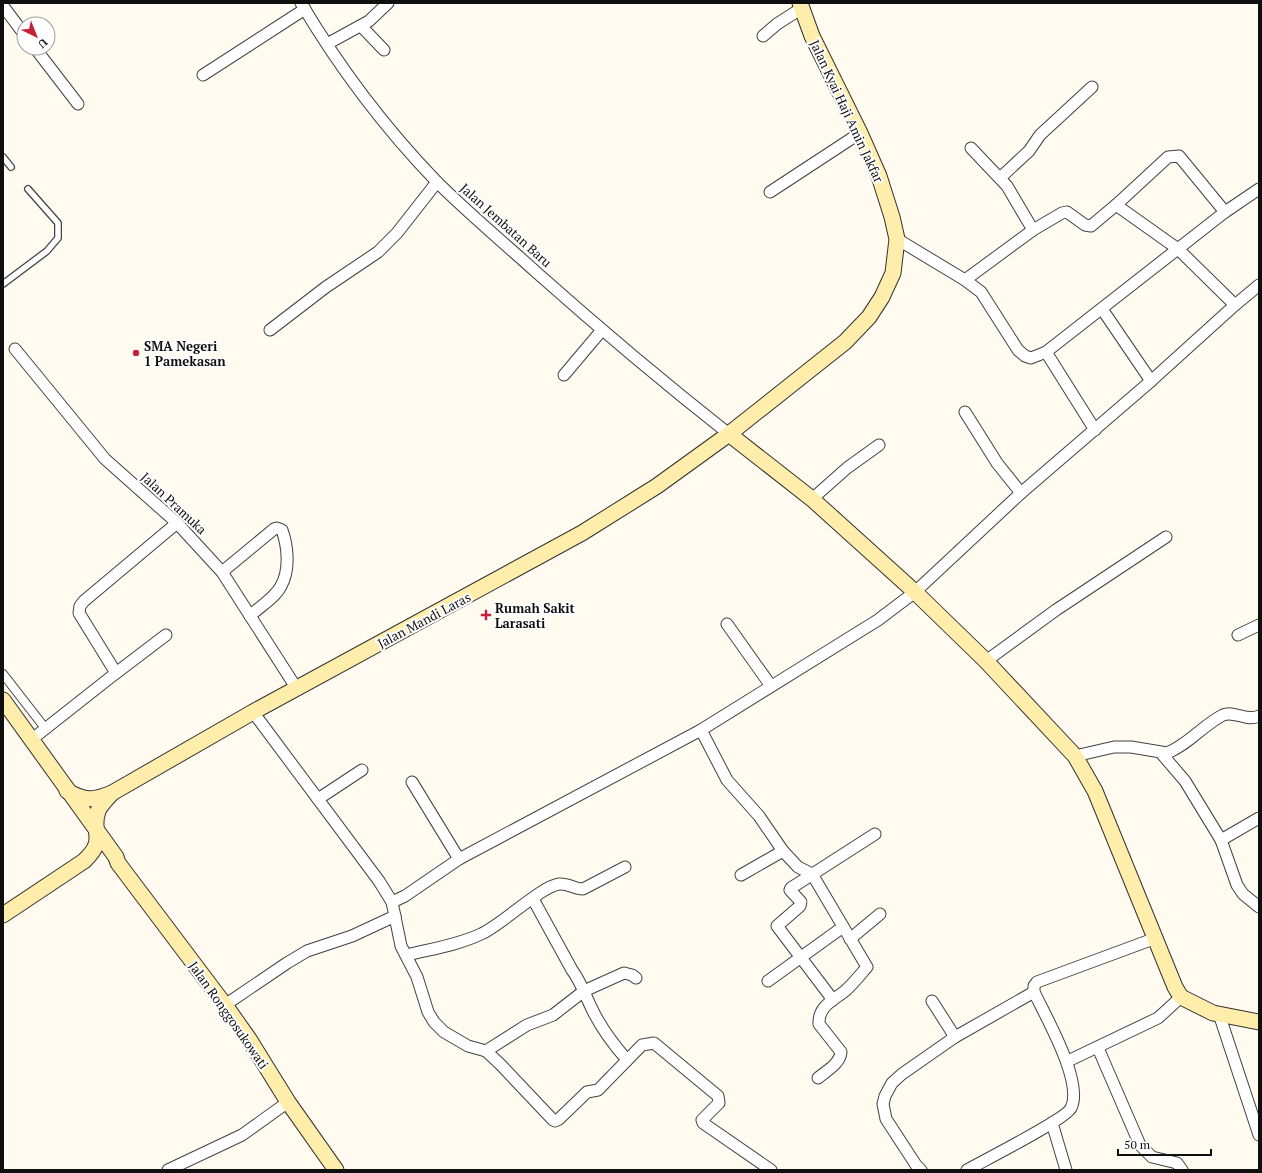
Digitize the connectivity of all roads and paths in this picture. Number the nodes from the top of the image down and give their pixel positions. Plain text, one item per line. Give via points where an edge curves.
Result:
1 (388, 3) edge
2 (3, 6) edge
3 (303, 6) edge
4 (801, 6) edge
5 (16, 23) edge
6 (361, 26) junction
7 (763, 36) dead end
8 (327, 44) junction
9 (384, 50) dead end
10 (41, 56) edge
11 (203, 75) dead end
12 (1092, 87) dead end
13 (78, 104) dead end
14 (860, 133) junction
15 (971, 148) dead end
16 (3, 157) edge
17 (11, 167) dead end
18 (1000, 178) junction
19 (437, 182) junction
20 (28, 189) dead end
21 (1259, 189) edge
22 (770, 192) dead end
23 (1116, 205) junction
24 (1225, 212) junction
25 (1033, 230) junction
26 (897, 239) junction
27 (1178, 249) junction
28 (965, 280) junction
29 (3, 284) edge
30 (1259, 285) edge
31 (1235, 305) junction
32 (1102, 309) junction
33 (273, 329) dead end
34 (602, 330) junction
35 (15, 349) dead end
36 (1046, 352) junction
37 (564, 374) dead end
38 (1151, 381) junction
39 (965, 412) dead end
40 (1095, 430) junction
41 (729, 434) junction
42 (879, 445) dead end
43 (1021, 493) junction
44 (812, 499) junction
45 (177, 523) junction
46 (1166, 538) dead end
47 (222, 572) junction
48 (915, 592) junction
49 (250, 616) junction
50 (727, 624) dead end
51 (1259, 625) edge
52 (166, 635) dead end
53 (1238, 635) dead end
54 (986, 661) junction
55 (116, 673) junction
56 (3, 674) edge
57 (771, 686) junction
58 (297, 689) junction
59 (3, 700) edge
60 (253, 712) junction
61 (1259, 716) edge
62 (45, 728) junction
63 (700, 730) junction
64 (31, 740) junction
65 (1161, 753) junction
66 (1075, 756) junction
67 (362, 770) dead end
68 (412, 782) dead end
69 (68, 791) junction
70 (112, 793) junction
71 (318, 799) junction
72 (1259, 818) edge
73 (97, 832) junction
74 (874, 834) dead end
75 (1221, 840) junction
76 (782, 851) junction
77 (459, 858) junction
78 (84, 861) junction
79 (118, 863) junction
80 (625, 867) dead end
81 (812, 874) junction
82 (741, 875) dead end
83 (533, 899) junction
84 (392, 902) junction
85 (1259, 907) edge
86 (880, 914) dead end
87 (3, 915) edge
88 (395, 916) junction
89 (843, 927) junction
90 (1156, 938) junction
91 (850, 939) junction
92 (407, 955) junction
93 (801, 957) junction
94 (636, 978) dead end
95 (768, 981) dead end
96 (584, 991) junction
97 (1034, 992) junction
98 (1182, 997) junction
99 (833, 1000) junction
100 (932, 1001) dead end
101 (225, 1005) junction
102 (1219, 1014) junction
103 (1259, 1022) edge
104 (955, 1037) junction
105 (1098, 1048) junction
106 (486, 1051) junction
107 (627, 1060) junction
108 (1068, 1061) junction
109 (818, 1078) dead end
110 (288, 1102) junction
111 (1052, 1123) junction
112 (1259, 1135) edge
113 (915, 1168) edge
114 (168, 1170) edge
115 (336, 1170) edge
116 (770, 1170) edge
117 (967, 1170) edge
118 (1066, 1170) edge
119 (1182, 1170) edge

1 - 6 street
2 - 5 street
3 - 8 street, Jalan Jembatan Baru
3 - 11 street
4 - 7 street
4 - 14 main road, Jalan Kyai Haji Amin Jakfar via 812,36
6 - 8 street
6 - 9 street
8 - 19 street, Jalan Jembatan Baru via 390,128
10 - 13 street
12 - 18 street via 1040,135
14 - 22 street
14 - 26 main road, Jalan Kyai Haji Amin Jakfar via 879,176
15 - 18 street
16 - 17 lane
18 - 25 street
19 - 33 street via 397,233 378,252 326,287
19 - 34 street, Jalan Jembatan Baru
20 - 29 lane via 58,223 58,238 47,251
21 - 24 street
23 - 24 street via 1168,157 1178,156
23 - 25 street via 1090,226 1067,212
23 - 27 street
24 - 27 street
25 - 28 street
26 - 28 street
26 - 41 main road, Jalan Kyai Haji Amin Jakfar via 893,273 869,317 839,347
27 - 31 street
27 - 32 street
28 - 36 street via 981,292 1018,350 1031,358
30 - 31 street
31 - 38 street
32 - 36 street
32 - 38 street
34 - 37 street
34 - 41 street, Jalan Jembatan Baru
35 - 45 street, Jalan Pramuka via 106,459
36 - 40 street
38 - 40 street
39 - 43 street via 997,463
40 - 43 street
41 - 44 main road
41 - 58 main road, Jalan Mandi Laras via 657,486 576,537
42 - 44 street via 847,468
43 - 48 street
44 - 48 main road
45 - 47 street, Jalan Pramuka
45 - 55 street via 80,606 79,613
46 - 54 street via 1056,610
47 - 49 street, Jalan Pramuka
47 - 49 street via 274,529 282,530 286,543 286,574 281,586
48 - 54 main road
48 - 57 street via 878,620
49 - 58 street, Jalan Pramuka
50 - 57 street
51 - 53 street
52 - 55 street
54 - 66 main road
55 - 62 street
56 - 62 street
57 - 63 street
58 - 60 main road, Jalan Mandi Laras
59 - 64 main road, Jalan Ronggosukowati
60 - 70 main road, Jalan Mandi Laras
60 - 71 street
61 - 65 street via 1245,718 1224,714 1172,751
62 - 64 street
63 - 76 street via 727,780 759,816
63 - 77 street
64 - 69 main road, Jalan Ronggosukowati
65 - 66 street via 1131,747 1114,747
65 - 75 street via 1185,781
66 - 90 main road via 1095,791
67 - 71 street
68 - 77 street
69 - 70 main road via 89,800
69 - 73 main road, Jalan Ronggosukowati
70 - 73 main road via 98,811
71 - 84 street
72 - 75 street
73 - 78 main road via 96,847
73 - 79 main road, Jalan Ronggosukowati
74 - 81 street
75 - 85 street via 1236,884 1243,894
76 - 81 street via 798,867
76 - 82 street
77 - 84 street via 405,896
78 - 79 main road via 104,857
78 - 87 main road
79 - 101 main road, Jalan Ronggosukowati
80 - 83 street via 583,889 560,884
81 - 89 street
81 - 93 street via 791,888 800,906 777,926
83 - 92 street via 481,934
83 - 96 street
84 - 88 street
86 - 91 street
88 - 92 street via 401,946
88 - 101 street via 352,936 307,952
89 - 91 street
89 - 93 street
90 - 97 street via 1046,977 1037,982
90 - 98 main road via 1175,987
91 - 99 street via 867,967 851,986
92 - 106 street via 434,1022 444,1032 468,1046
93 - 95 street
93 - 99 street
94 - 96 street via 624,973
96 - 106 street via 553,1015 527,1025
96 - 107 street via 607,1036
97 - 104 street
97 - 108 street
98 - 102 main road
98 - 105 street via 1158,1018
99 - 109 street via 821,1012 819,1024 841,1052 840,1058
100 - 104 street
101 - 110 main road, Jalan Ronggosukowati
102 - 103 main road
102 - 112 street
104 - 113 street via 892,1083 882,1104 886,1119
105 - 108 street
105 - 119 street via 1140,1144 1152,1157 1176,1163
106 - 107 street via 555,1121 587,1092 598,1090
107 - 116 street via 642,1045 654,1043 718,1096 718,1102 704,1117 703,1123
108 - 111 street via 1074,1098 1071,1109
110 - 114 street via 242,1135
110 - 115 main road, Jalan Ronggosukowati
111 - 117 street
111 - 118 street

